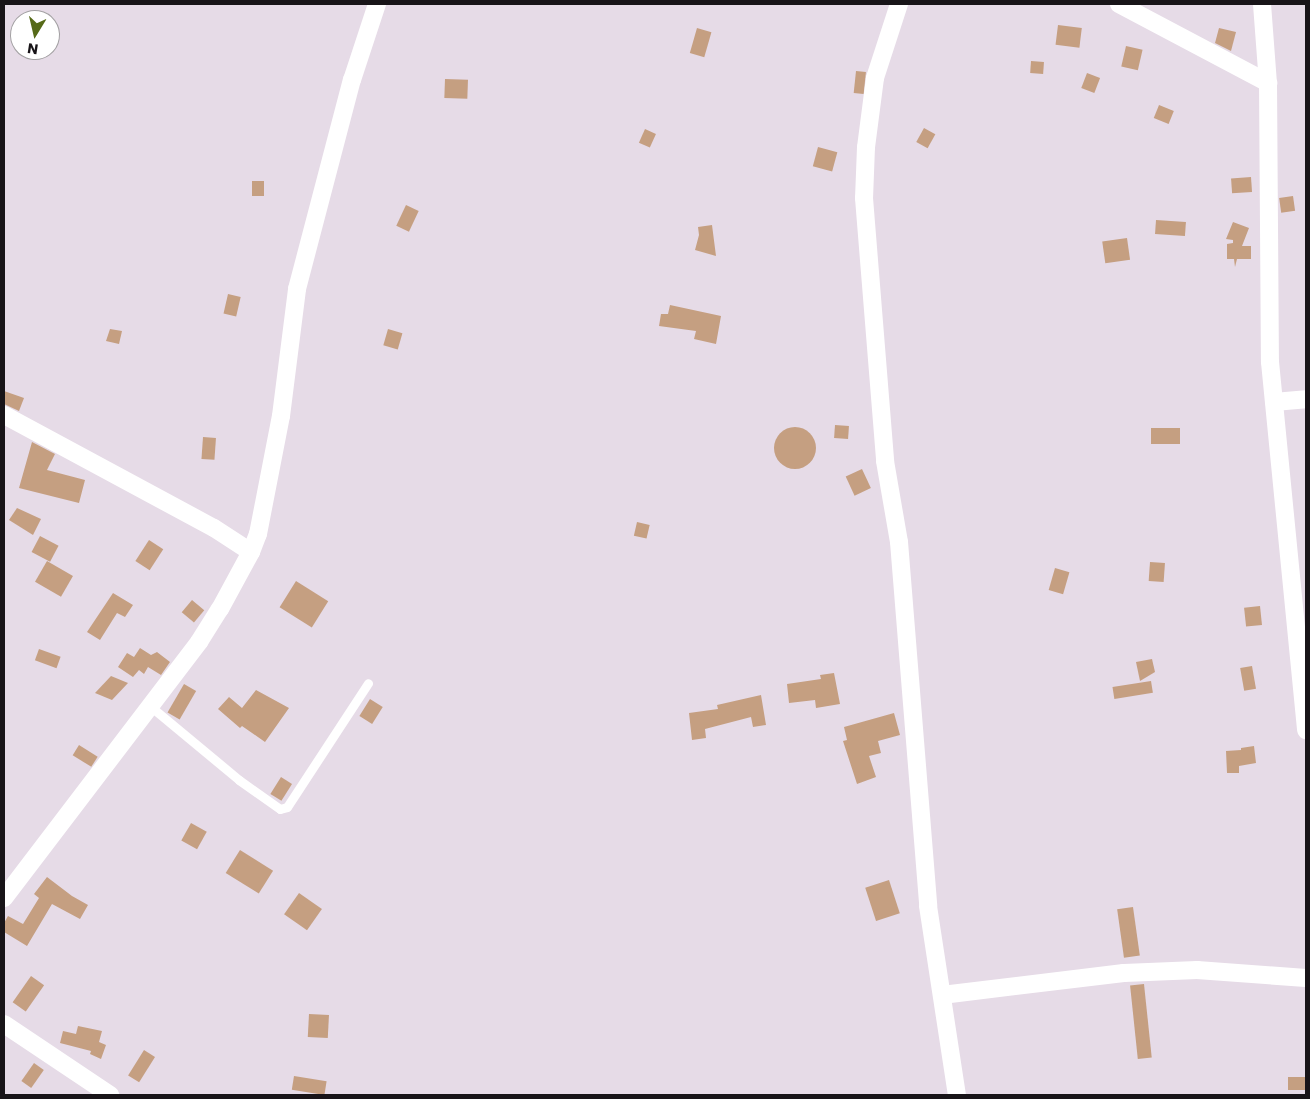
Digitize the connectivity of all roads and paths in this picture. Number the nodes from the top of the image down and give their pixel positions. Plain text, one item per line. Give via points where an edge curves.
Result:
1 (377, 4) edge
2 (899, 4) edge
3 (1119, 4) edge
4 (1262, 4) edge
5 (1268, 83) junction
6 (1306, 399) edge
7 (1274, 402) junction
8 (4, 416) edge
9 (251, 552) junction
10 (368, 683) dead end
11 (150, 706) junction
12 (1306, 730) edge
13 (4, 898) edge
14 (1306, 978) edge
15 (942, 995) junction
16 (4, 1024) edge
17 (110, 1095) edge
18 (957, 1095) edge

1 - 9 street via 352,80 297,289 281,416 262,516
2 - 15 street via 875,78 866,147 864,198 885,461 899,542 928,906
3 - 5 street
4 - 5 street
5 - 7 street via 1270,362
6 - 7 street
7 - 12 street
8 - 9 street via 214,528
9 - 11 street via 199,642
10 - 11 lane via 287,807 280,809 239,780
11 - 13 street
14 - 15 street via 1197,970 1124,973
15 - 18 street
16 - 17 street

